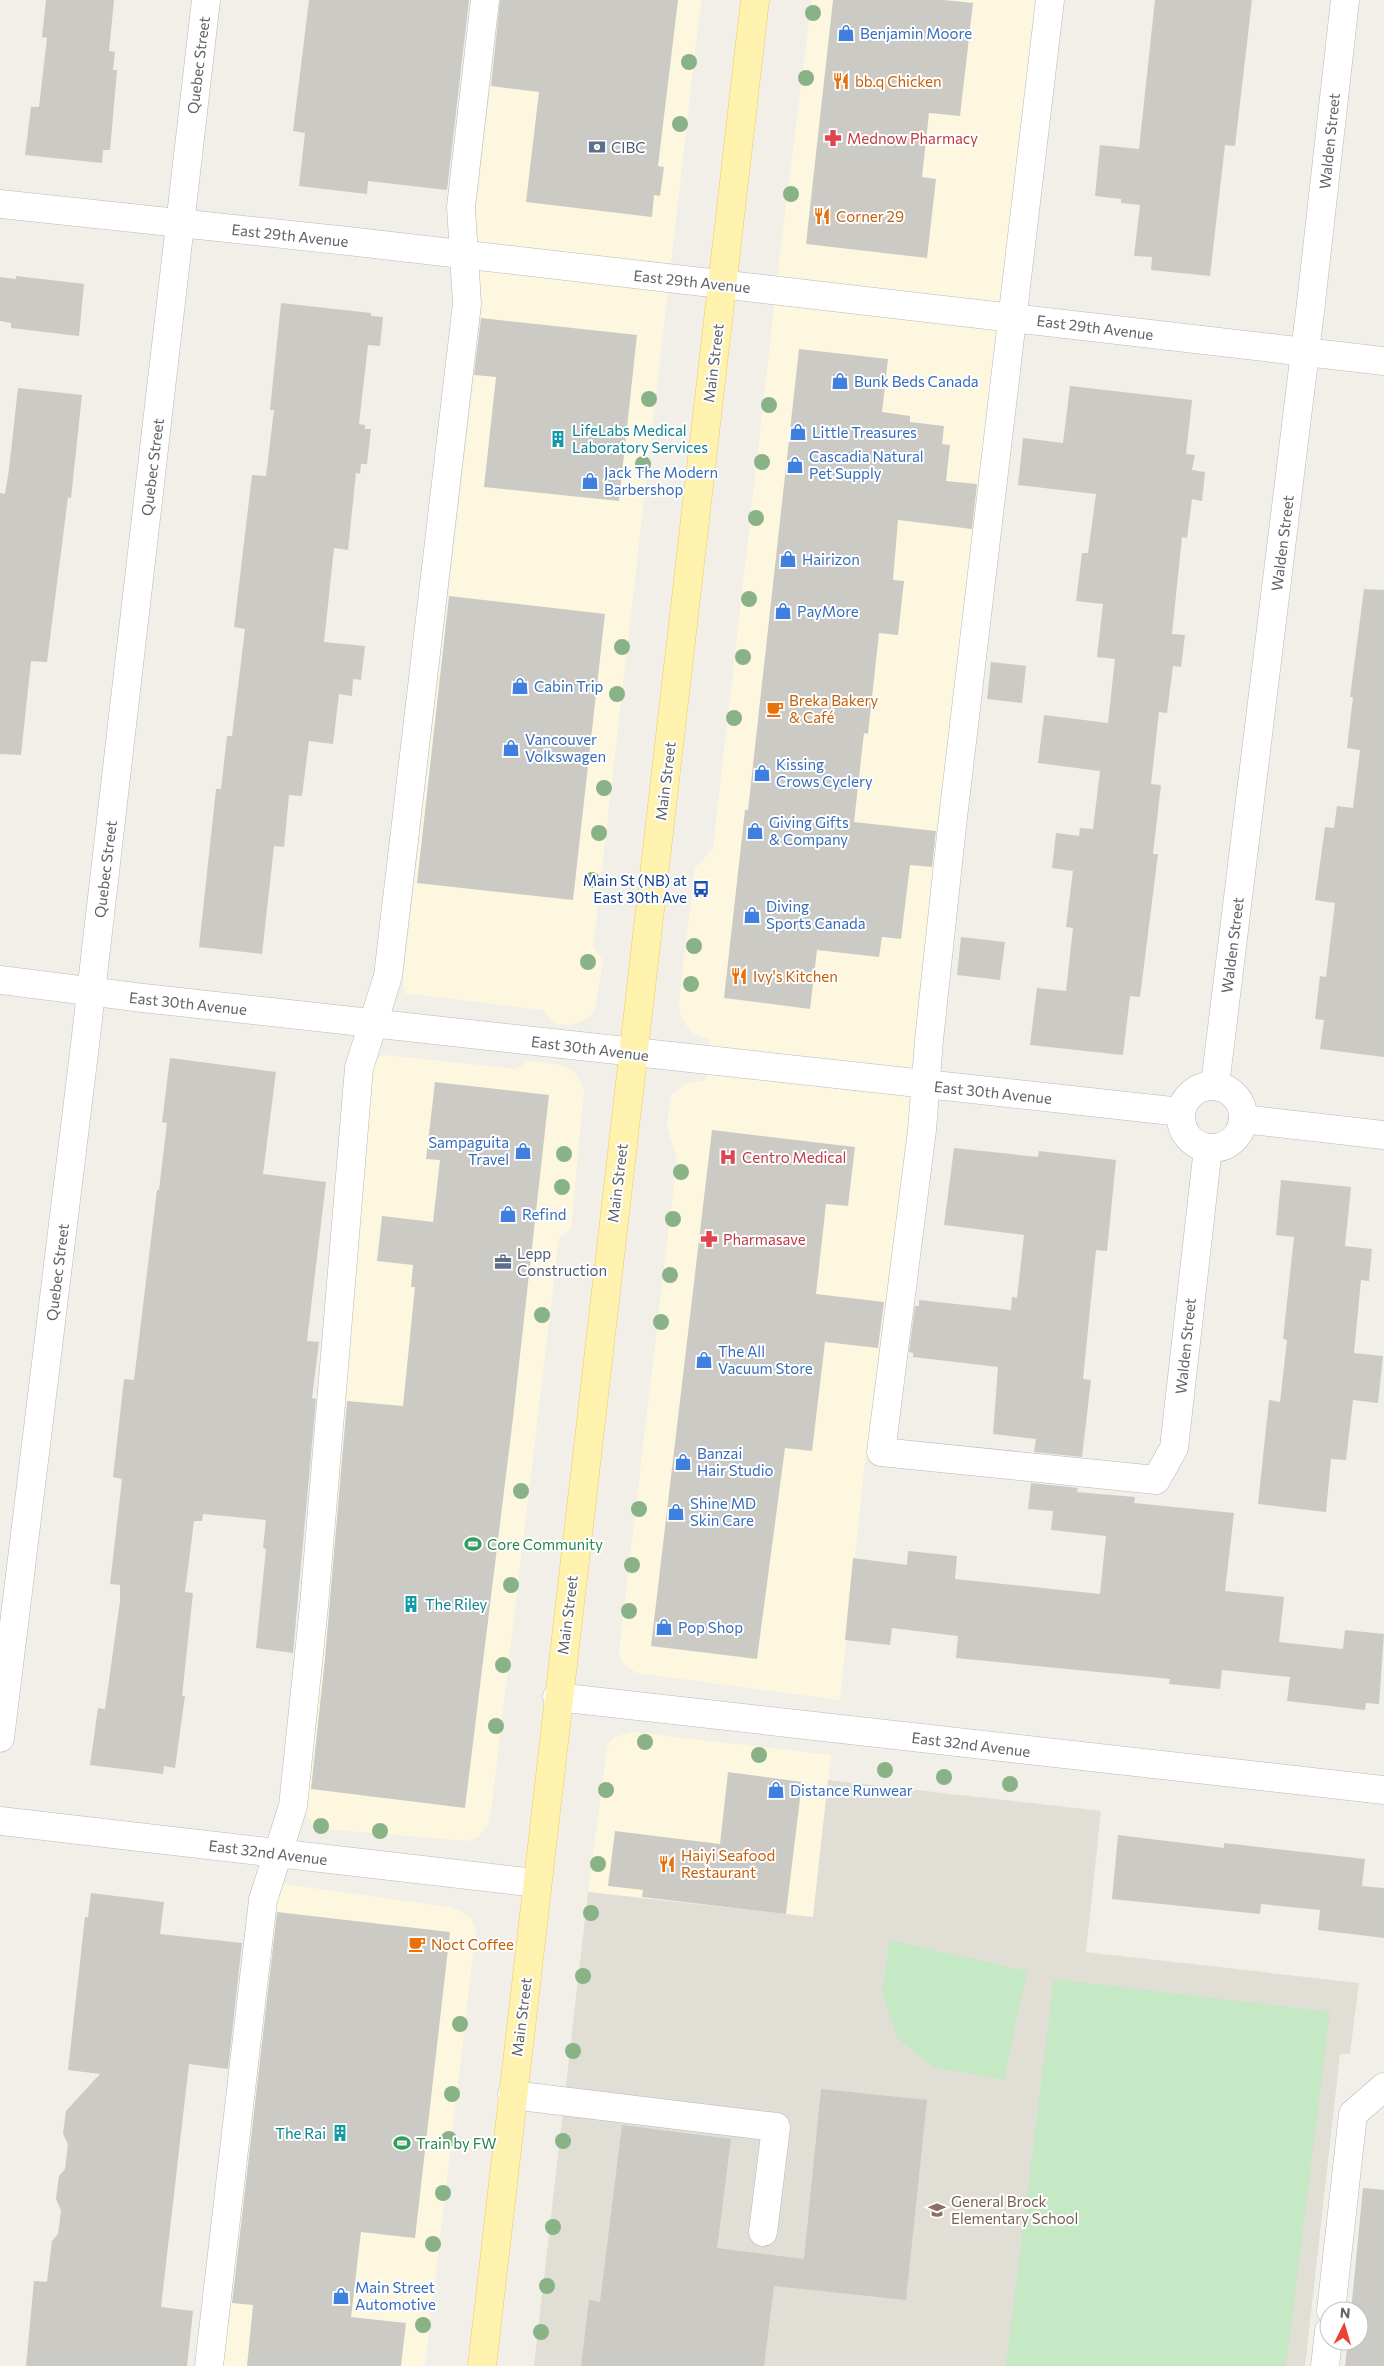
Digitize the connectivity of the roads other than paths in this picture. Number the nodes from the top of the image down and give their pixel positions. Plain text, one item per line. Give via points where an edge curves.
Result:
1 (206, 0) edge
2 (485, 0) edge
3 (755, 0) edge
4 (1050, 0) edge
5 (1345, 0) edge
6 (0, 204) edge
7 (181, 223) junction
8 (464, 255) junction
9 (722, 284) junction
10 (1012, 318) junction
11 (1306, 352) junction
12 (1384, 361) edge
13 (0, 980) edge
14 (91, 992) junction
15 (375, 1022) junction
16 (632, 1053) junction
17 (926, 1084) junction
18 (1214, 1086) junction
19 (1181, 1112) junction
20 (1244, 1119) junction
21 (1384, 1135) edge
22 (1208, 1148) junction
23 (557, 1696) junction
24 (0, 1738) edge
25 (1384, 1790) edge
26 (0, 1821) edge
27 (278, 1853) junction
28 (536, 1883) junction
29 (1384, 2088) edge
30 (512, 2095) junction
31 (763, 2232) dead end
32 (1332, 2301) edge
33 (1327, 2351) edge
34 (209, 2366) edge
35 (482, 2366) edge
36 (1325, 2366) edge

1 - 7 street, Quebec Street
2 - 8 street via 460,207
3 - 9 main road, Main Street
4 - 10 street
5 - 11 street, Walden Street
6 - 7 street, East 29th Avenue
7 - 8 street, East 29th Avenue
7 - 14 street, Quebec Street
8 - 9 street, East 29th Avenue
8 - 15 street via 467,304 388,976
9 - 10 street, East 29th Avenue
9 - 16 main road, Main Street
10 - 11 street, East 29th Avenue
10 - 17 street via 952,826
11 - 12 street, East 29th Avenue
11 - 18 street, Walden Street
13 - 14 street, East 30th Avenue
14 - 15 street, East 30th Avenue
14 - 24 street, Quebec Street
15 - 16 street, East 30th Avenue
15 - 27 street via 359,1068 314,1606 293,1806
16 - 17 street, East 30th Avenue
16 - 23 main road, Main Street
17 - 19 street, East 30th Avenue
17 - 22 street, Walden Street via 882,1452 1156,1480 1174,1448
18 - 19 street via 1196,1090
18 - 20 street via 1233,1093
19 - 22 street via 1185,1132 1198,1145
20 - 21 street
20 - 22 street via 1236,1138 1227,1144
23 - 25 street, East 32nd Avenue
23 - 28 main road, Main Street
26 - 27 street, East 32nd Avenue
27 - 28 street, East 32nd Avenue
27 - 34 street via 263,1900
28 - 30 main road, Main Street
29 - 32 street via 1352,2114
30 - 31 street via 776,2127
30 - 35 main road, Main Street
33 - 36 street

